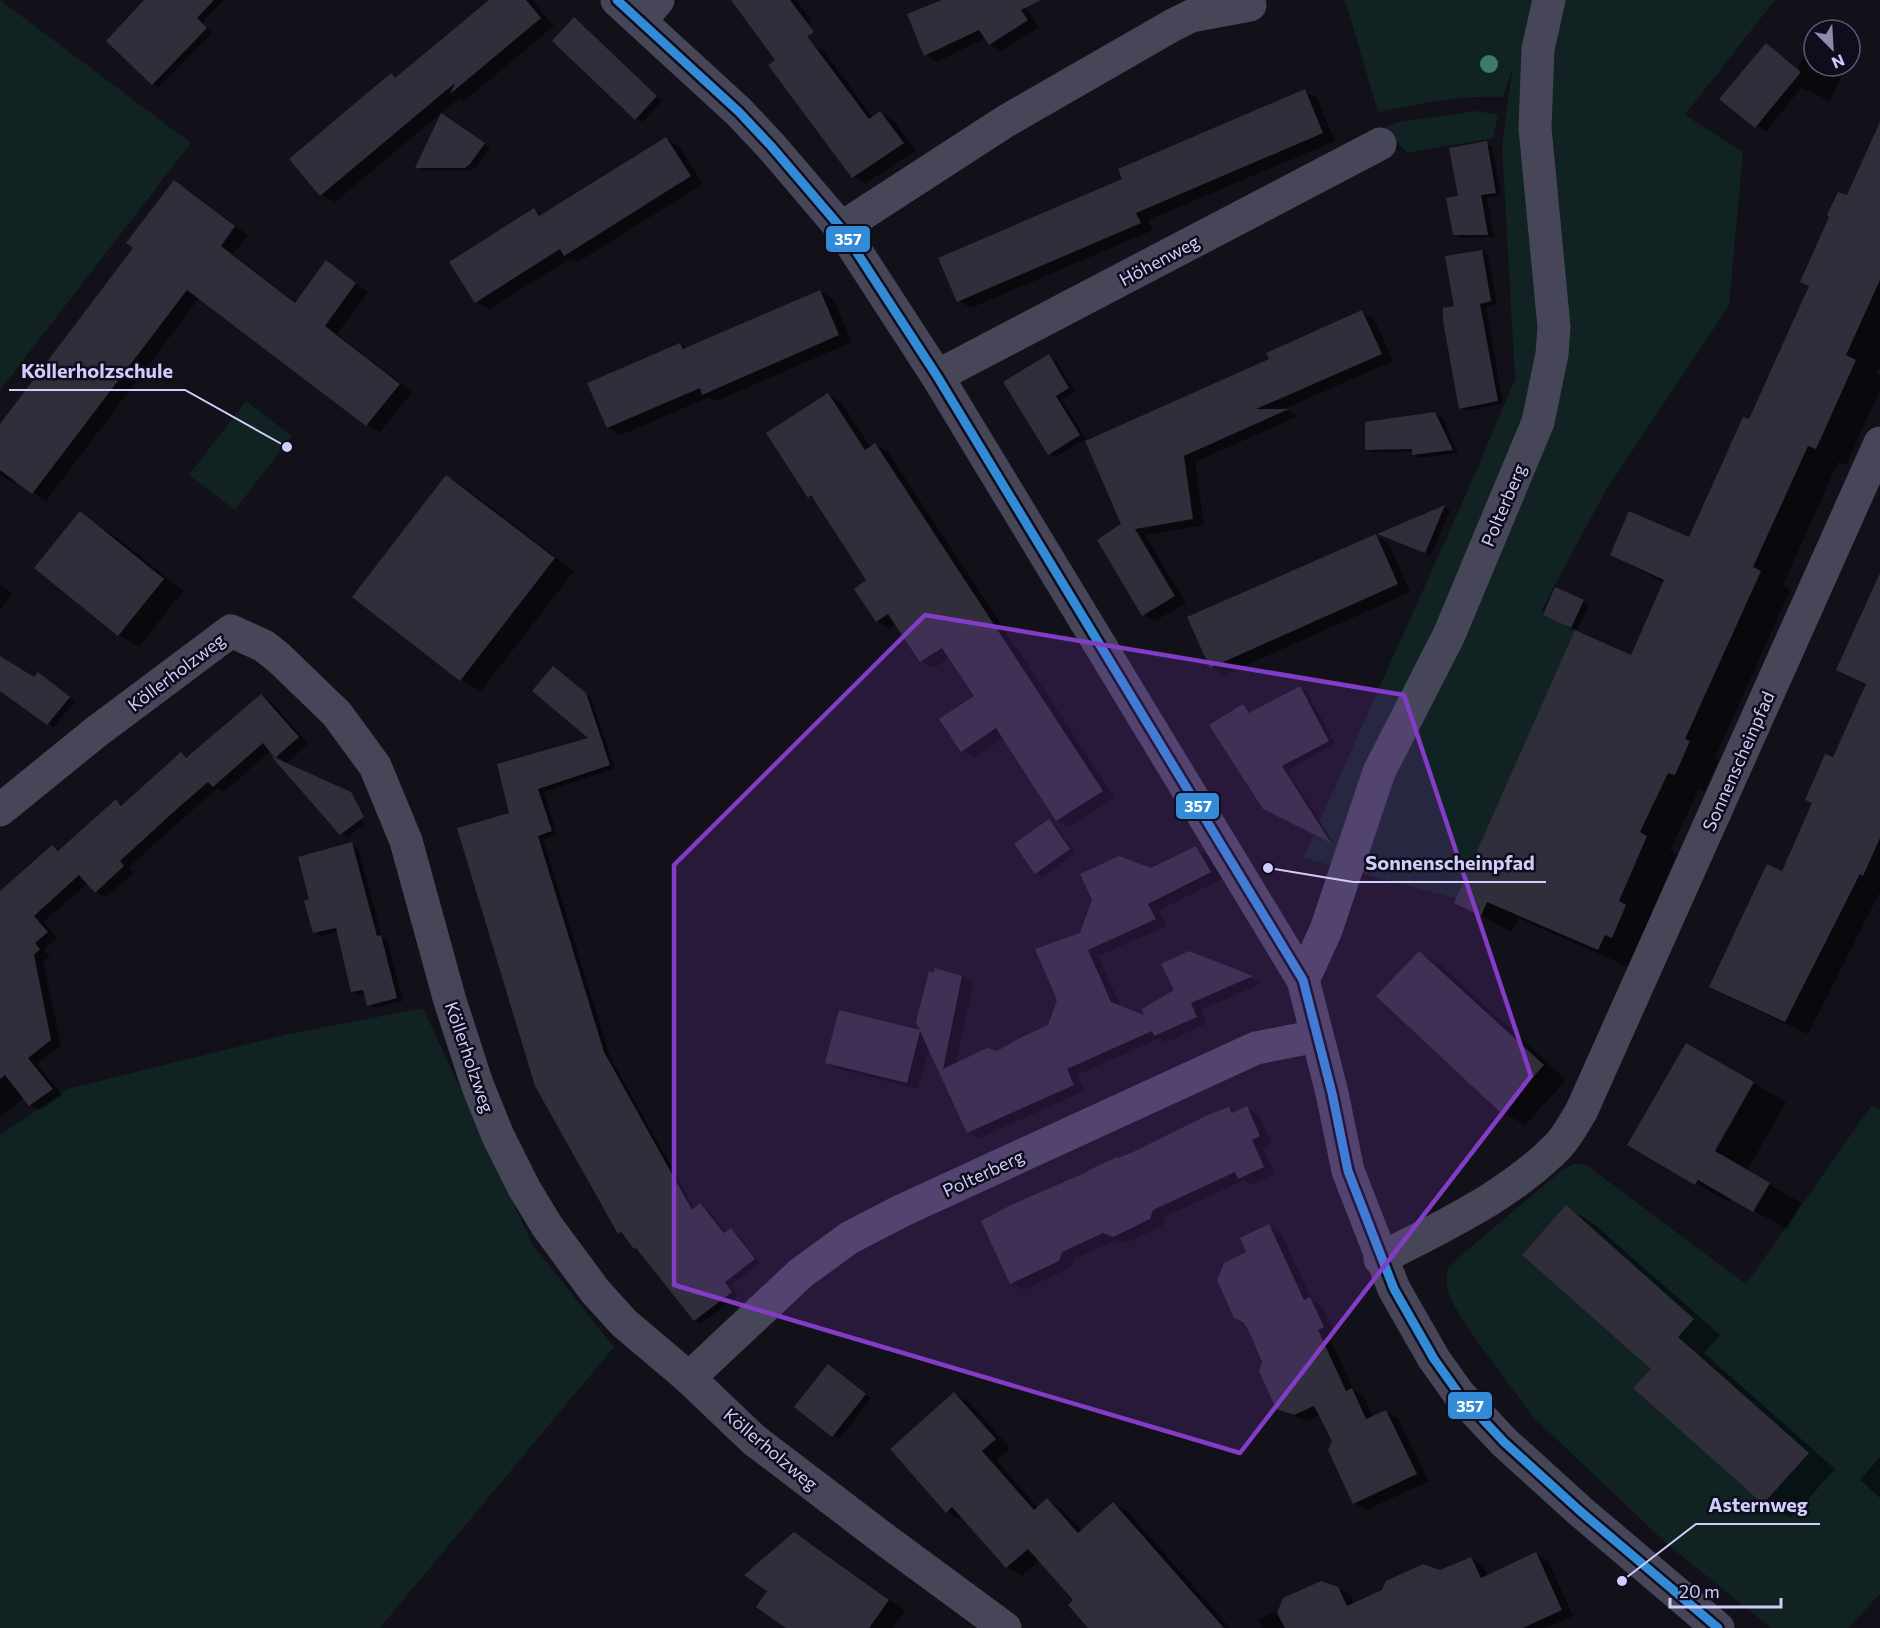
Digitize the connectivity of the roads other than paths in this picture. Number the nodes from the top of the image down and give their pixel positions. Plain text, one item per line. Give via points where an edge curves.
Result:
1 (1549, 0) edge
2 (1250, 5) dead end
3 (639, 7) edge
4 (1380, 144) dead end
5 (840, 228) junction
6 (937, 376) junction
7 (1880, 443) edge
8 (0, 810) edge
9 (1303, 980) junction
10 (1317, 1036) junction
11 (1380, 1258) junction
12 (689, 1377) junction
13 (1698, 1623) edge
14 (1005, 1628) edge

1 - 9 street, Polterberg via 1538,49 1535,128 1554,327 1538,422 1449,635 1379,772 1326,930
2 - 5 street via 1191,16 1173,25 1006,122
3 - 5 street via 771,146
4 - 6 street, Höhenweg
5 - 6 street
6 - 9 street
7 - 11 street, Sonnenscheinpfad via 1581,1112 1559,1145 1490,1200
8 - 12 street, Köllerholzweg via 231,631 264,646 279,658 337,714 380,776 406,841 477,1084 524,1188 595,1291 624,1323
9 - 10 street
10 - 11 street via 1348,1171
10 - 12 street, Polterberg via 1256,1048 901,1210 849,1238 801,1273
11 - 13 street via 1401,1304 1459,1394 1512,1450
12 - 14 street, Köllerholzweg via 754,1440

